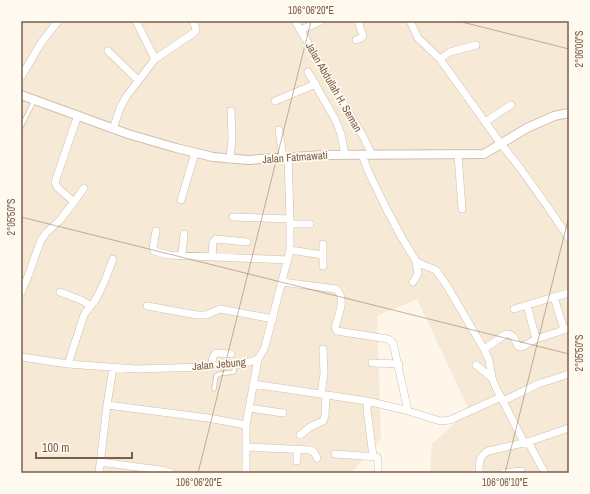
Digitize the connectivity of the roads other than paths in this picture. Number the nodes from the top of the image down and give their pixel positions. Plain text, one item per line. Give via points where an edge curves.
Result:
1 (58, 21) edge
2 (136, 21) edge
3 (192, 21) edge
4 (295, 21) edge
5 (322, 21) edge
6 (358, 21) edge
7 (410, 21) edge
8 (301, 30) junction
9 (356, 40) dead end
10 (476, 45) dead end
11 (108, 51) dead end
12 (155, 58) junction
13 (440, 59) junction
14 (308, 72) dead end
15 (21, 77) edge
16 (138, 80) junction
17 (316, 84) junction
18 (21, 95) edge
19 (35, 100) junction
20 (275, 101) dead end
21 (511, 105) dead end
22 (346, 107) junction
23 (231, 111) dead end
24 (332, 112) junction
25 (569, 113) edge
26 (78, 115) junction
27 (485, 122) junction
28 (21, 127) edge
29 (113, 129) junction
30 (279, 130) dead end
31 (500, 144) junction
32 (195, 153) junction
33 (345, 155) junction
34 (362, 155) junction
35 (372, 155) junction
36 (458, 155) junction
37 (286, 158) junction
38 (230, 159) junction
39 (84, 188) dead end
40 (181, 200) dead end
41 (74, 202) junction
42 (462, 209) dead end
43 (232, 217) dead end
44 (290, 222) junction
45 (310, 224) dead end
46 (156, 231) dead end
47 (184, 234) dead end
48 (569, 238) edge
49 (247, 242) dead end
50 (323, 244) dead end
51 (290, 250) junction
52 (182, 255) junction
53 (323, 255) junction
54 (212, 257) junction
55 (113, 259) dead end
56 (288, 260) junction
57 (416, 261) junction
58 (323, 266) dead end
59 (282, 282) junction
60 (413, 282) dead end
61 (21, 292) edge
62 (60, 292) dead end
63 (569, 293) edge
64 (554, 297) junction
65 (527, 305) junction
66 (90, 306) junction
67 (147, 306) dead end
68 (514, 309) dead end
69 (273, 319) junction
70 (566, 329) edge
71 (536, 339) junction
72 (323, 349) dead end
73 (484, 349) junction
74 (231, 354) dead end
75 (21, 357) edge
76 (258, 359) junction
77 (372, 363) dead end
78 (68, 364) junction
79 (235, 364) junction
80 (399, 364) junction
81 (476, 365) dead end
82 (211, 366) junction
83 (113, 368) junction
84 (569, 374) edge
85 (492, 378) junction
86 (253, 384) junction
87 (214, 389) dead end
88 (324, 395) junction
89 (502, 399) junction
90 (368, 401) junction
91 (107, 405) junction
92 (249, 408) junction
93 (408, 411) junction
94 (283, 413) dead end
95 (246, 425) junction
96 (569, 428) edge
97 (300, 435) dead end
98 (526, 442) junction
99 (246, 447) junction
100 (297, 450) junction
101 (335, 454) dead end
102 (372, 456) junction
103 (317, 458) dead end
104 (297, 461) dead end
105 (100, 462) junction
106 (521, 472) dead end
107 (99, 473) edge
108 (171, 473) edge
109 (246, 473) edge
110 (378, 473) edge
111 (479, 473) edge
112 (503, 473) edge
113 (545, 473) edge

1 - 15 street via 41,43
2 - 12 street
3 - 12 street via 195,32
4 - 8 street, Jalan Abdullah H. Seman
5 - 8 street
6 - 9 street via 363,36
7 - 13 street via 418,38
8 - 22 street, Jalan Abdullah H. Seman
10 - 13 street via 450,52
11 - 16 street
12 - 16 street
13 - 27 street
14 - 17 street
16 - 29 street via 120,108
17 - 20 street
17 - 24 street
18 - 19 street, Jalan Fatmawati
19 - 26 street, Jalan Fatmawati
19 - 28 lane
21 - 27 street
22 - 24 street
22 - 35 street, Jalan Abdullah H. Seman
23 - 38 street
24 - 33 street via 341,134
25 - 31 street, Jalan Fatmawati via 541,121
26 - 29 street, Jalan Fatmawati
26 - 41 street via 55,182
27 - 31 street
29 - 32 street, Jalan Fatmawati
30 - 37 street, Jalan Jebung
31 - 36 street, Jalan Fatmawati via 484,154
31 - 48 street via 541,196
32 - 38 street, Jalan Fatmawati
32 - 40 street
33 - 34 street, Jalan Fatmawati
33 - 37 street, Jalan Fatmawati
34 - 35 street, Jalan Fatmawati
34 - 57 street via 386,208
35 - 36 street, Jalan Fatmawati
36 - 42 street
37 - 38 street, Jalan Fatmawati
37 - 44 street, Jalan Jebung
39 - 41 street
41 - 61 street via 41,240
43 - 44 street
44 - 45 street
44 - 51 street, Jalan Jebung
46 - 52 street via 154,251
47 - 52 street
49 - 54 street via 216,239 213,242
50 - 53 street
51 - 53 street
51 - 56 street, Jalan Jebung
52 - 54 street
53 - 58 street
54 - 56 street
55 - 66 street via 106,281
56 - 59 street, Jalan Jebung
57 - 60 street via 418,274
57 - 73 street via 436,270
59 - 69 street, Jalan Jebung
59 - 80 street via 333,288 338,291 342,298 336,330 390,340
62 - 66 street
63 - 64 street
64 - 65 street
64 - 70 street
65 - 68 street
65 - 71 street
66 - 78 street via 84,315
67 - 69 street via 197,316 220,309
69 - 76 street, Jalan Jebung
70 - 71 street
71 - 73 street via 520,347 512,335 506,334
72 - 88 street
73 - 85 street
74 - 82 street via 216,354
75 - 78 street, Jalan Jebung
76 - 79 street, Jalan Jebung
76 - 86 street
77 - 80 street
78 - 83 street, Jalan Jebung
79 - 82 street, Jalan Jebung
79 - 87 lane via 234,372 217,374
80 - 93 street
81 - 85 street
82 - 83 street, Jalan Jebung
83 - 91 street
84 - 89 street
85 - 89 street
86 - 88 street
86 - 92 street
88 - 90 street
88 - 97 street via 323,421
89 - 93 street via 445,421
89 - 98 street
90 - 93 street
90 - 102 street
91 - 95 street
91 - 105 street
92 - 94 street
92 - 95 street
95 - 99 street
96 - 98 street
98 - 111 street via 484,453 479,461
98 - 113 street
99 - 100 street
99 - 109 street
100 - 103 street via 312,451
100 - 104 street
101 - 102 street
102 - 110 street via 378,458
105 - 107 street
105 - 108 street
106 - 112 street

